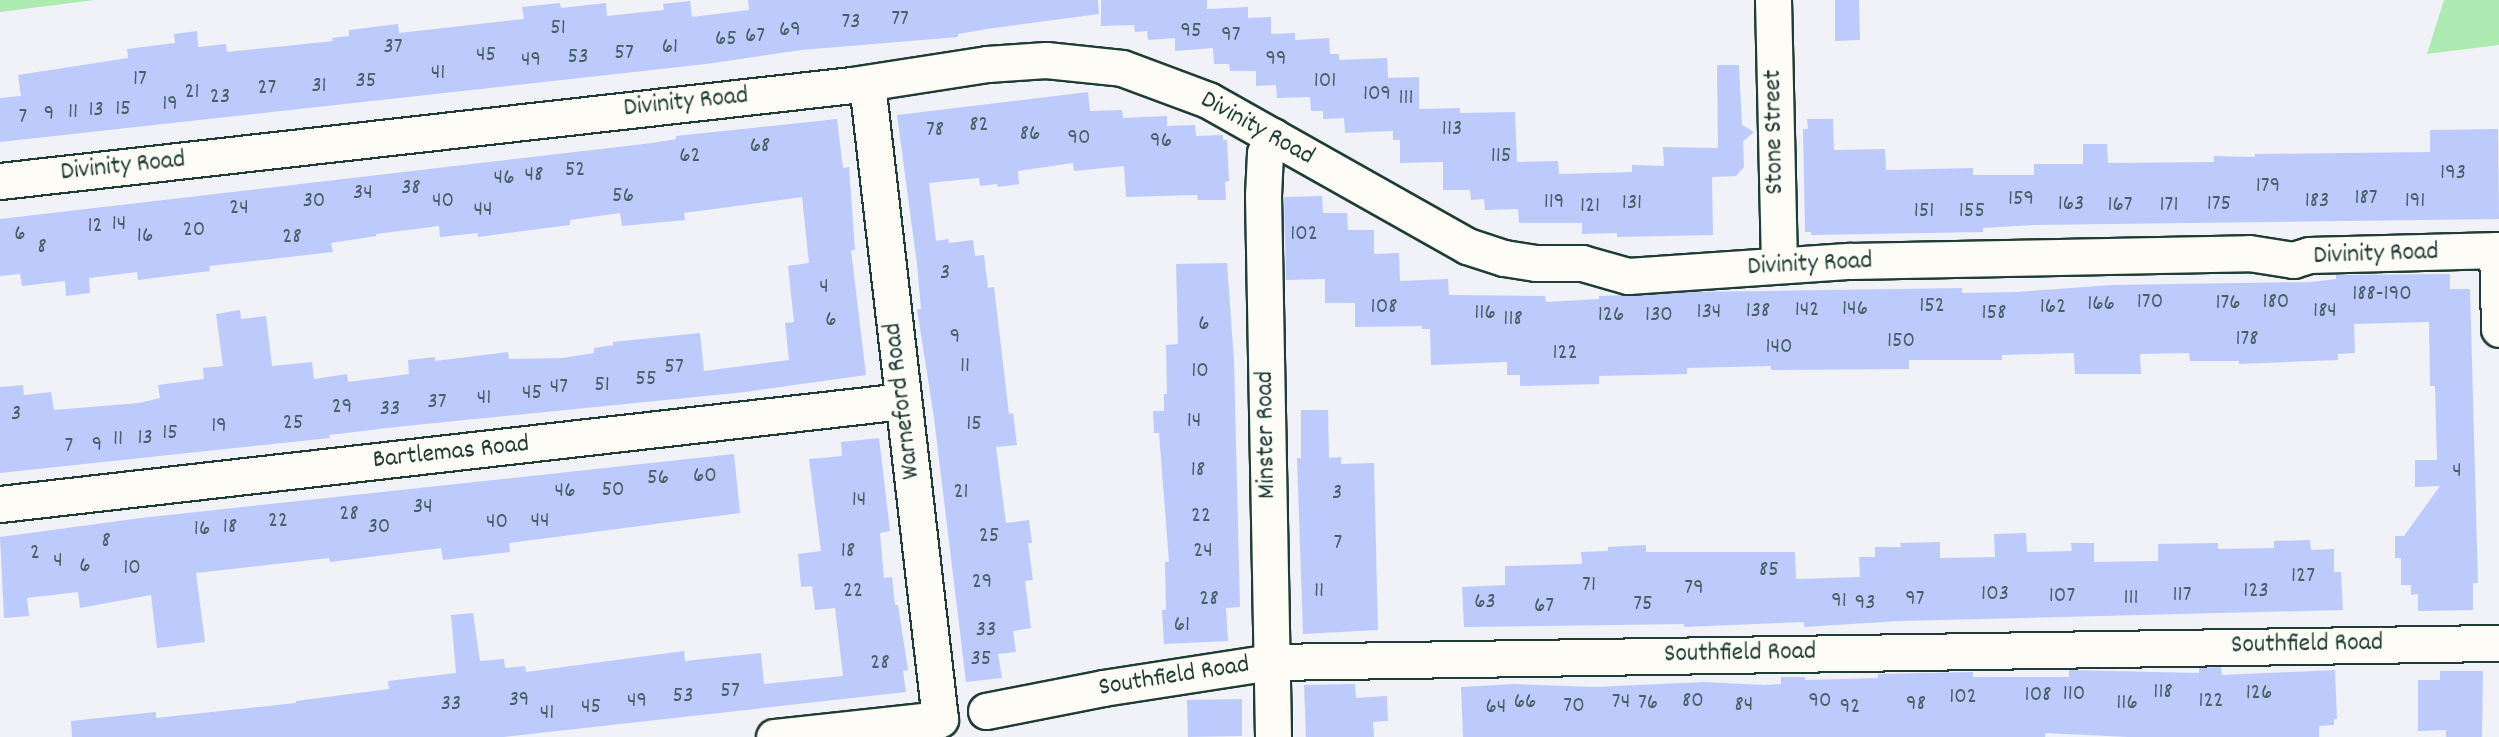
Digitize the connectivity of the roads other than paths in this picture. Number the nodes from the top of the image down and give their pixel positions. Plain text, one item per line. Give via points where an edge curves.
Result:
1 (1773, 0) edge
2 (867, 83) junction
3 (1273, 135) junction
4 (0, 181) edge
5 (2498, 250) edge
6 (1779, 264) junction
7 (2499, 330) edge
8 (902, 401) junction
9 (0, 504) edge
10 (2499, 643) edge
11 (1271, 662) junction
12 (986, 711) dead end
13 (774, 737) edge
14 (1273, 737) edge

1 - 6 street, Stone Street
2 - 3 street, Divinity Road via 1035,61 1122,68 1208,100
2 - 4 street, Divinity Road
2 - 8 street, Warneford Road
3 - 6 street, Divinity Road via 1467,246 1504,258 1582,263 1628,276
3 - 11 street, Minster Road via 1265,153 1263,195
5 - 6 street, Divinity Road via 2309,255 2293,260 2249,253
5 - 7 street
8 - 9 street, Bartlemas Road
8 - 13 street, Warneford Road via 940,719
10 - 11 street, Southfield Road
11 - 12 street, Southfield Road
11 - 14 street, Minster Road

